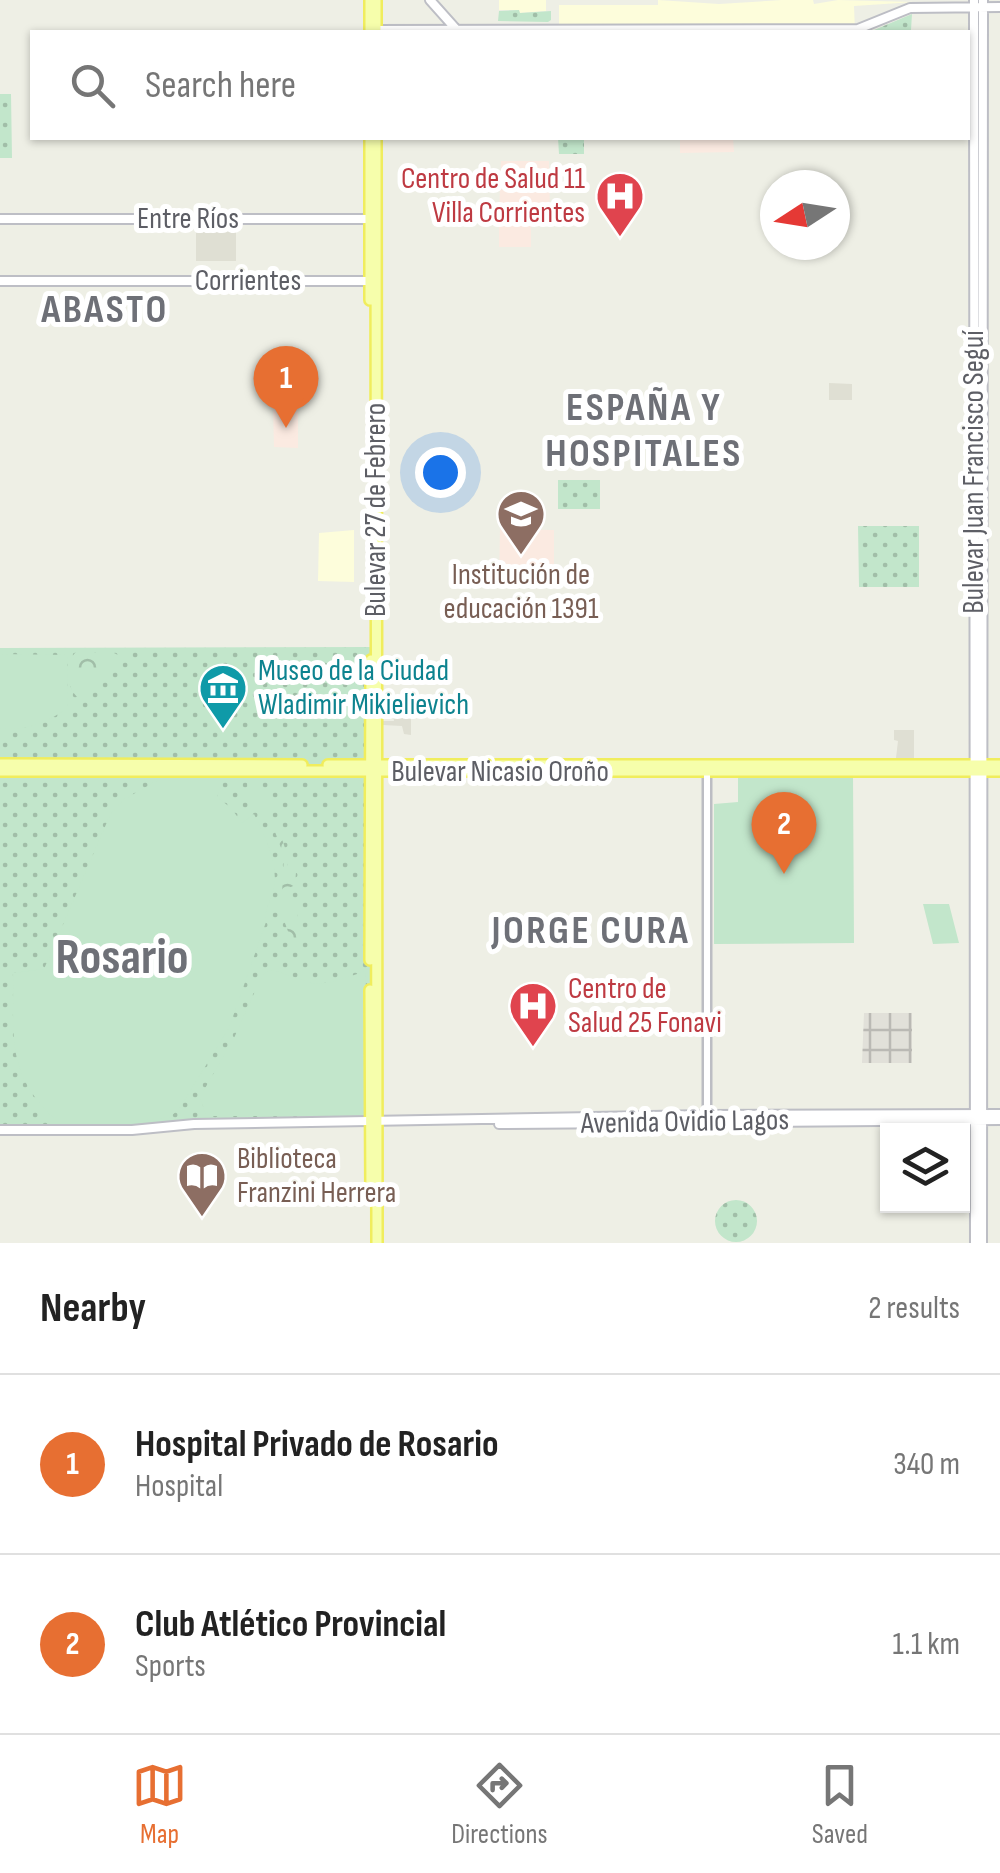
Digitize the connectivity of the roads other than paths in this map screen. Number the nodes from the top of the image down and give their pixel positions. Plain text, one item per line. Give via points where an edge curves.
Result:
1 (373, 0) edge
2 (430, 0) edge
3 (979, 3) edge
4 (1000, 4) edge
5 (456, 28) junction
6 (373, 30) edge
7 (401, 30) edge
8 (373, 140) edge
9 (0, 219) edge
10 (373, 219) junction
11 (0, 280) edge
12 (373, 281) junction
13 (0, 768) edge
14 (374, 768) junction
15 (707, 768) junction
16 (978, 768) junction
17 (1000, 768) edge
18 (979, 1117) junction
19 (1000, 1117) edge
20 (706, 1118) junction
21 (375, 1122) junction
22 (0, 1130) edge
23 (374, 1243) edge
24 (979, 1243) edge

1 - 6 main road
2 - 5 main road
3 - 4 main road
3 - 5 main road via 904,10 858,29
3 - 16 main road, Bulevar Juan Francisco Seguí
5 - 7 main road
8 - 10 main road, Bulevar 27 de Febrero
9 - 10 main road, Entre Ríos
10 - 12 main road, Bulevar 27 de Febrero
11 - 12 main road, Corrientes
12 - 14 main road, Bulevar 27 de Febrero
13 - 14 main road, Bulevar Nicasio Oroño
14 - 15 main road, Bulevar Nicasio Oroño
14 - 21 main road, Bulevar 27 de Febrero
15 - 16 main road, Bulevar Nicasio Oroño
15 - 20 street
16 - 17 main road, Bulevar Nicasio Oroño
16 - 18 main road, Bulevar Juan Francisco Seguí
18 - 19 main road, Avenida Ovidio Lagos
18 - 20 main road, Avenida Ovidio Lagos
18 - 24 main road, Bulevar Juan Francisco Seguí
20 - 21 main road, Avenida Ovidio Lagos
21 - 22 main road, Avenida Ovidio Lagos
21 - 23 main road, Bulevar 27 de Febrero

